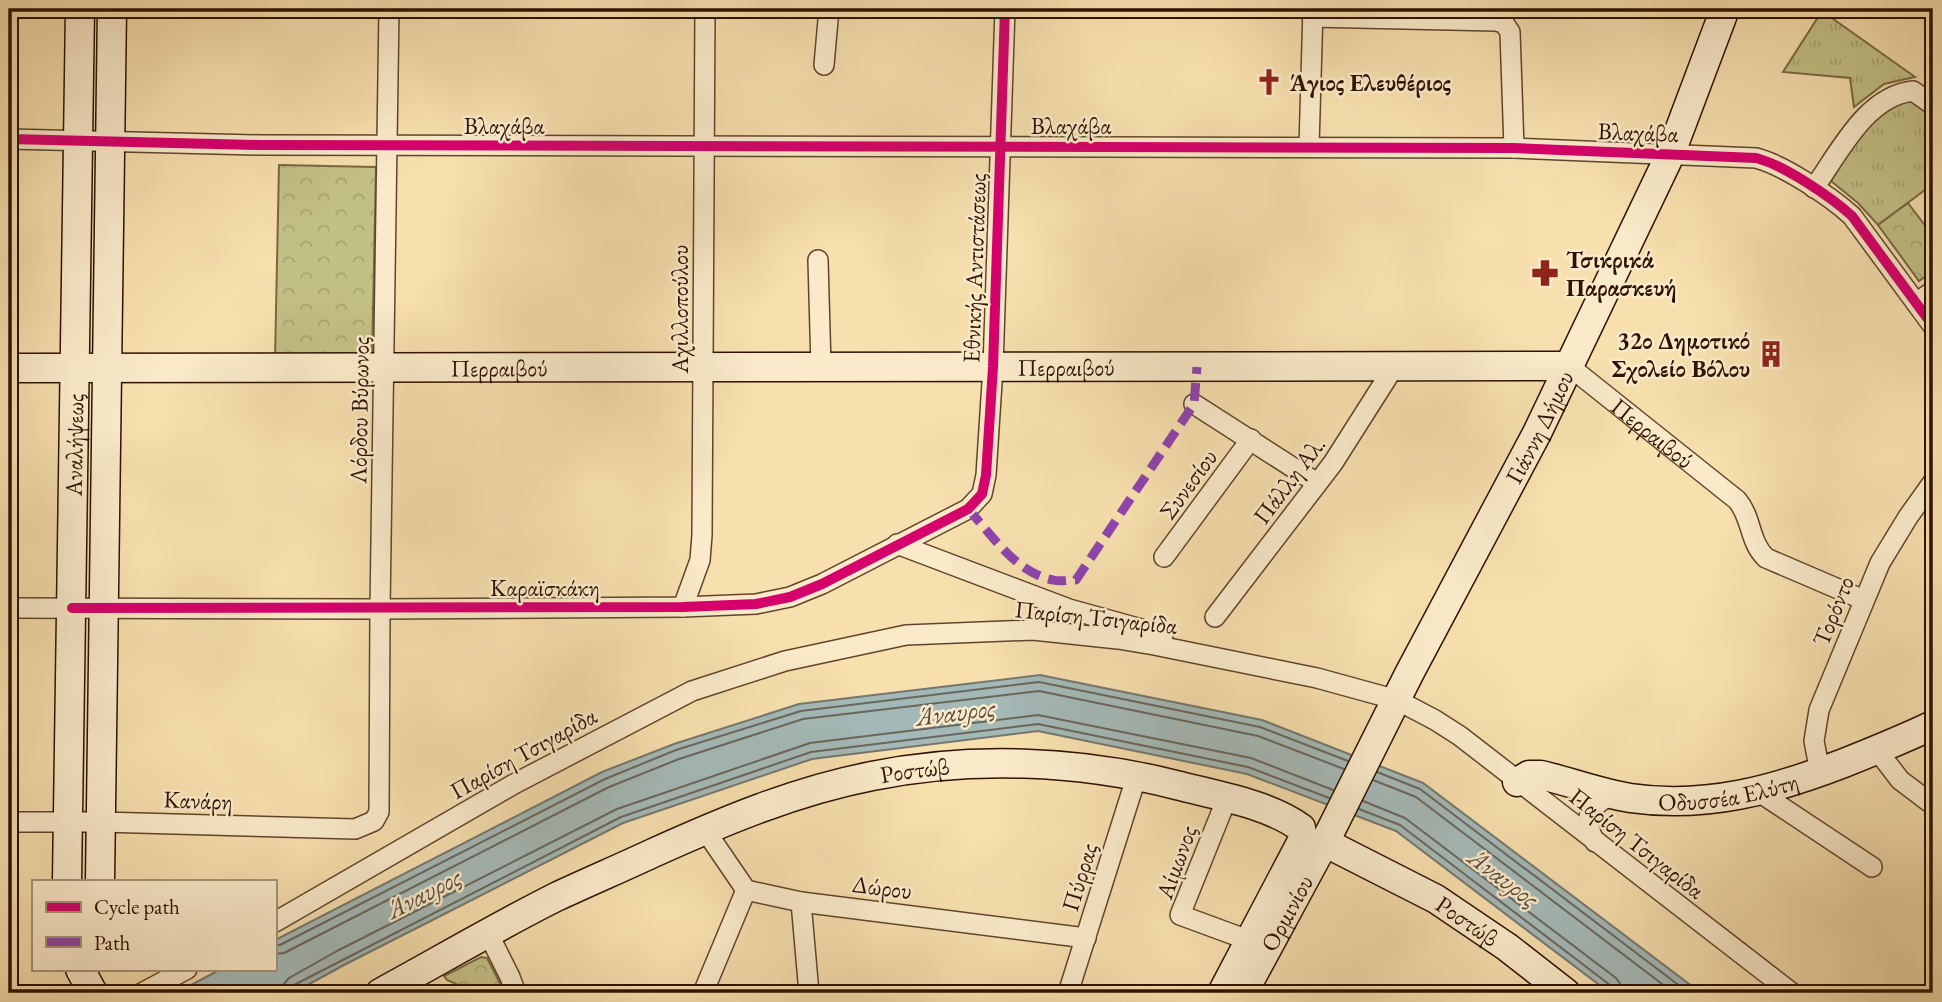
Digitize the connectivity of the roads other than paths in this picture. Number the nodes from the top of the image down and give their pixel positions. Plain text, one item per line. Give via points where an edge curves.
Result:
1 (80, 9) edge
2 (112, 9) edge
3 (389, 9) edge
4 (705, 9) edge
5 (829, 9) edge
6 (1005, 9) edge
7 (1724, 9) edge
8 (1313, 13) edge
9 (824, 65) dead end
10 (1933, 106) edge
11 (9, 139) edge
12 (79, 140) junction
13 (110, 141) junction
14 (388, 145) junction
15 (705, 146) junction
16 (999, 146) junction
17 (1309, 146) junction
18 (1514, 148) junction
19 (1670, 155) junction
20 (1814, 188) junction
21 (818, 260) dead end
22 (1933, 291) edge
23 (1916, 303) junction
24 (1933, 326) edge
25 (1569, 366) junction
26 (703, 367) junction
27 (821, 367) junction
28 (993, 367) junction
29 (1394, 367) junction
30 (9, 368) edge
31 (76, 368) junction
32 (107, 368) junction
33 (385, 368) junction
34 (1194, 404) dead end
35 (1251, 439) junction
36 (1933, 482) edge
37 (1317, 483) junction
38 (985, 486) joint
39 (897, 544) junction
40 (1164, 557) dead end
41 (1864, 600) junction
42 (683, 607) junction
43 (9, 608) edge
44 (72, 608) junction
45 (104, 608) junction
46 (380, 609) junction
47 (1215, 617) dead end
48 (1226, 659) junction
49 (1393, 708) junction
50 (1933, 725) edge
51 (1877, 750) junction
52 (1820, 772) junction
53 (1137, 775) junction
54 (1517, 782) junction
55 (1759, 792) junction
56 (1612, 794) junction
57 (1227, 798) junction
58 (1933, 805) edge
59 (380, 812) joint
60 (9, 822) edge
61 (101, 822) junction
62 (68, 823) junction
63 (705, 830) junction
64 (1326, 838) junction
65 (1595, 842) junction
66 (1872, 867) dead end
67 (67, 880) edge
68 (100, 880) edge
69 (746, 890) junction
70 (801, 902) junction
71 (276, 921) edge
72 (488, 933) junction
73 (1086, 938) junction
74 (1248, 940) junction
75 (81, 970) edge
76 (102, 970) edge
77 (185, 970) edge
78 (398, 990) edge
79 (93, 993) edge
80 (103, 993) edge
81 (142, 993) edge
82 (516, 993) edge
83 (703, 993) edge
84 (808, 993) edge
85 (1068, 993) edge
86 (1222, 993) edge
87 (1243, 993) edge
88 (1566, 993) edge
89 (1792, 993) edge

1 - 12 street, Αναλήψεως
2 - 13 street, Αναλήψεως
3 - 14 street, Λόρδου Βύρωνος
4 - 15 street, Αχιλλοπούλου
5 - 9 street
6 - 16 street, Εθνικής Αντιστάσεως
7 - 19 street, Γιάννη Δήμου
8 - 17 street
8 - 18 street via 1504,23 1510,32
10 - 20 street via 1913,90 1878,104
11 - 12 street, Βλαχάβα
12 - 13 street, Βλαχάβα
12 - 31 street, Αναλήψεως
13 - 14 street, Βλαχάβα
13 - 32 street, Αναλήψεως
14 - 15 street, Βλαχάβα
14 - 33 street, Λόρδου Βύρωνος
15 - 16 street, Βλαχάβα
15 - 26 street, Αχιλλοπούλου
16 - 17 street, Βλαχάβα
16 - 28 street, Εθνικής Αντιστάσεως
17 - 18 street, Βλαχάβα
18 - 19 street, Βλαχάβα
19 - 20 street, Βλαχάβα via 1756,158
19 - 25 street, Γιάννη Δήμου
20 - 23 street, Βλαχάβα via 1852,216
21 - 27 street
22 - 23 street
23 - 24 street, Βλαχάβα
25 - 29 street, Περραιβού
25 - 41 street, Περραιβού via 1737,499 1748,515 1756,547 1766,558
25 - 49 street, Γιάννη Δήμου
26 - 27 street, Περραιβού
26 - 33 street, Περραιβού
26 - 42 street, Αχιλλοπούλου via 700,560
27 - 28 street, Περραιβού
28 - 29 street, Περραιβού
28 - 38 street, Εθνικής Αντιστάσεως
29 - 37 street, Πάλλη Αλ.
30 - 31 street, Περραιβού
31 - 32 street, Περραιβού
31 - 44 street, Αναλήψεως
32 - 33 street, Περραιβού
32 - 45 street, Αναλήψεως
33 - 46 street, Λόρδου Βύρωνος
34 - 35 street
35 - 37 street
35 - 40 street, Συνεσίου
36 - 41 street, Τορόντο via 1880,564
37 - 47 street, Πάλλη Αλ.
38 - 39 street, Καραϊσκάκη via 968,509
39 - 42 street, Καραϊσκάκη via 789,597 756,604
39 - 48 street via 1060,606 1189,643
41 - 52 street, Τορόντο via 1819,710 1814,741
42 - 46 street, Καραϊσκάκη
43 - 44 street, Καραϊσκάκη
44 - 45 street, Καραϊσκάκη
44 - 62 street, Αναλήψεως
45 - 46 street, Καραϊσκάκη
45 - 61 street, Αναλήψεως
46 - 59 street, Λόρδου Βύρωνος
48 - 49 street, Παρίση Τσιγαρίδα via 1317,678
48 - 71 street, Παρίση Τσιγαρίδα via 1118,639 1033,630 906,635 785,661 692,691 629,722
49 - 54 street, Παρίση Τσιγαρίδα via 1453,732
49 - 64 street, Γιάννη Δήμου
50 - 51 street, Οδυσσέα Ελύτη
51 - 52 street, Οδυσσέα Ελύτη
51 - 58 street via 1899,780
52 - 55 street, Οδυσσέα Ελύτη
53 - 57 street, Ροστώβ
53 - 63 street, Ροστώβ via 1015,764 924,768 790,797
53 - 73 street, Πύρρας
54 - 56 street, Οδυσσέα Ελύτη via 1541,775
54 - 65 street, Παρίση Τσιγαρίδα
55 - 56 street, Οδυσσέα Ελύτη via 1688,802
55 - 66 street
56 - 65 street via 1588,816
57 - 74 street, Αίμωνος via 1180,915
57 - 74 street, Ροστώβ via 1272,813 1303,833
59 - 61 street, Κανάρη via 374,821 355,829
60 - 62 street, Κανάρη
61 - 62 street, Κανάρη
61 - 68 street, Αναλήψεως
62 - 67 street, Αναλήψεως
63 - 69 street
63 - 72 street, Ροστώβ
64 - 87 street, Ορμινίου
64 - 88 street, Ροστώβ via 1436,899
65 - 89 street, Παρίση Τσιγαρίδα
69 - 70 street, Δώρου
69 - 83 street
70 - 73 street, Δώρου
70 - 84 street
72 - 78 street, Ροστώβ
72 - 82 street
73 - 85 street, Πύρρας
74 - 86 street, Ροστώβ
75 - 79 street
76 - 80 street
77 - 81 street

